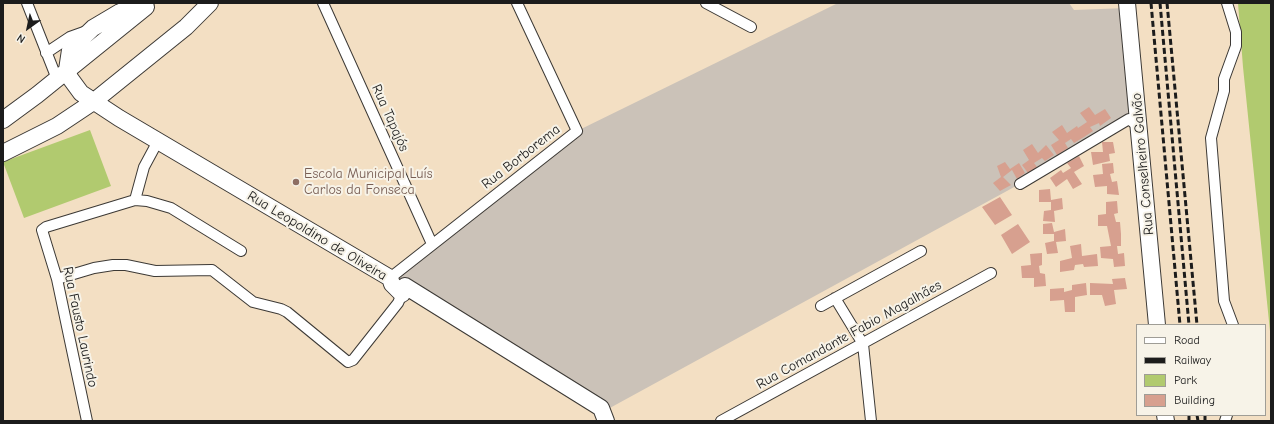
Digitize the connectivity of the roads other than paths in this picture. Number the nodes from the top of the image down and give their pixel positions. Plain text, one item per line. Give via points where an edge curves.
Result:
1 (26, 3) edge
2 (141, 3) edge
3 (150, 3) edge
4 (210, 3) edge
5 (323, 3) edge
6 (517, 3) edge
7 (706, 3) edge
8 (1127, 3) edge
9 (1227, 3) edge
10 (751, 27) dead end
11 (93, 28) junction
12 (46, 52) junction
13 (62, 74) junction
14 (93, 102) junction
15 (3, 120) edge
16 (1140, 128) junction
17 (158, 141) junction
18 (3, 153) edge
19 (1020, 184) dead end
20 (136, 200) junction
21 (432, 244) junction
22 (241, 251) dead end
23 (921, 251) dead end
24 (991, 273) dead end
25 (390, 278) junction
26 (57, 279) junction
27 (402, 294) junction
28 (835, 298) junction
29 (821, 306) dead end
30 (1157, 324) edge
31 (1233, 324) edge
32 (863, 344) junction
33 (87, 421) edge
34 (606, 421) edge
35 (721, 421) edge
36 (871, 421) edge

1 - 12 street
2 - 11 main road
3 - 13 main road
4 - 14 main road via 190,24
5 - 21 street, Rua Tapajós
6 - 21 street, Rua Borborema via 577,131
7 - 10 street
8 - 16 main road, Rua Conselheiro Galvão
9 - 31 street via 1236,32 1236,46 1224,79 1224,91 1211,138 1224,301
11 - 12 street via 70,37
11 - 13 main road via 70,50
12 - 13 street
13 - 14 main road, Rua Leopoldino de Oliveira
13 - 15 main road
14 - 17 main road, Rua Leopoldino de Oliveira
14 - 18 main road via 57,126
16 - 19 street via 1129,119
16 - 30 main road, Rua Conselheiro Galvão
17 - 20 street via 144,167
17 - 25 main road, Rua Leopoldino de Oliveira
20 - 22 street via 171,208
20 - 26 street, Rua Fausto Laurindo via 46,226 42,230
21 - 25 street, Rua Borborema
23 - 28 street
24 - 32 street, Rua Comandante Fabio Magalhães
25 - 27 main road, Rua Leopoldino de Oliveira
26 - 27 street via 113,265 155,271 212,270 253,302 287,312 348,362 353,360
26 - 33 street, Rua Fausto Laurindo
27 - 34 main road via 405,286 600,408
28 - 29 street
28 - 32 street
32 - 35 street, Rua Comandante Fabio Magalhães
32 - 36 street

